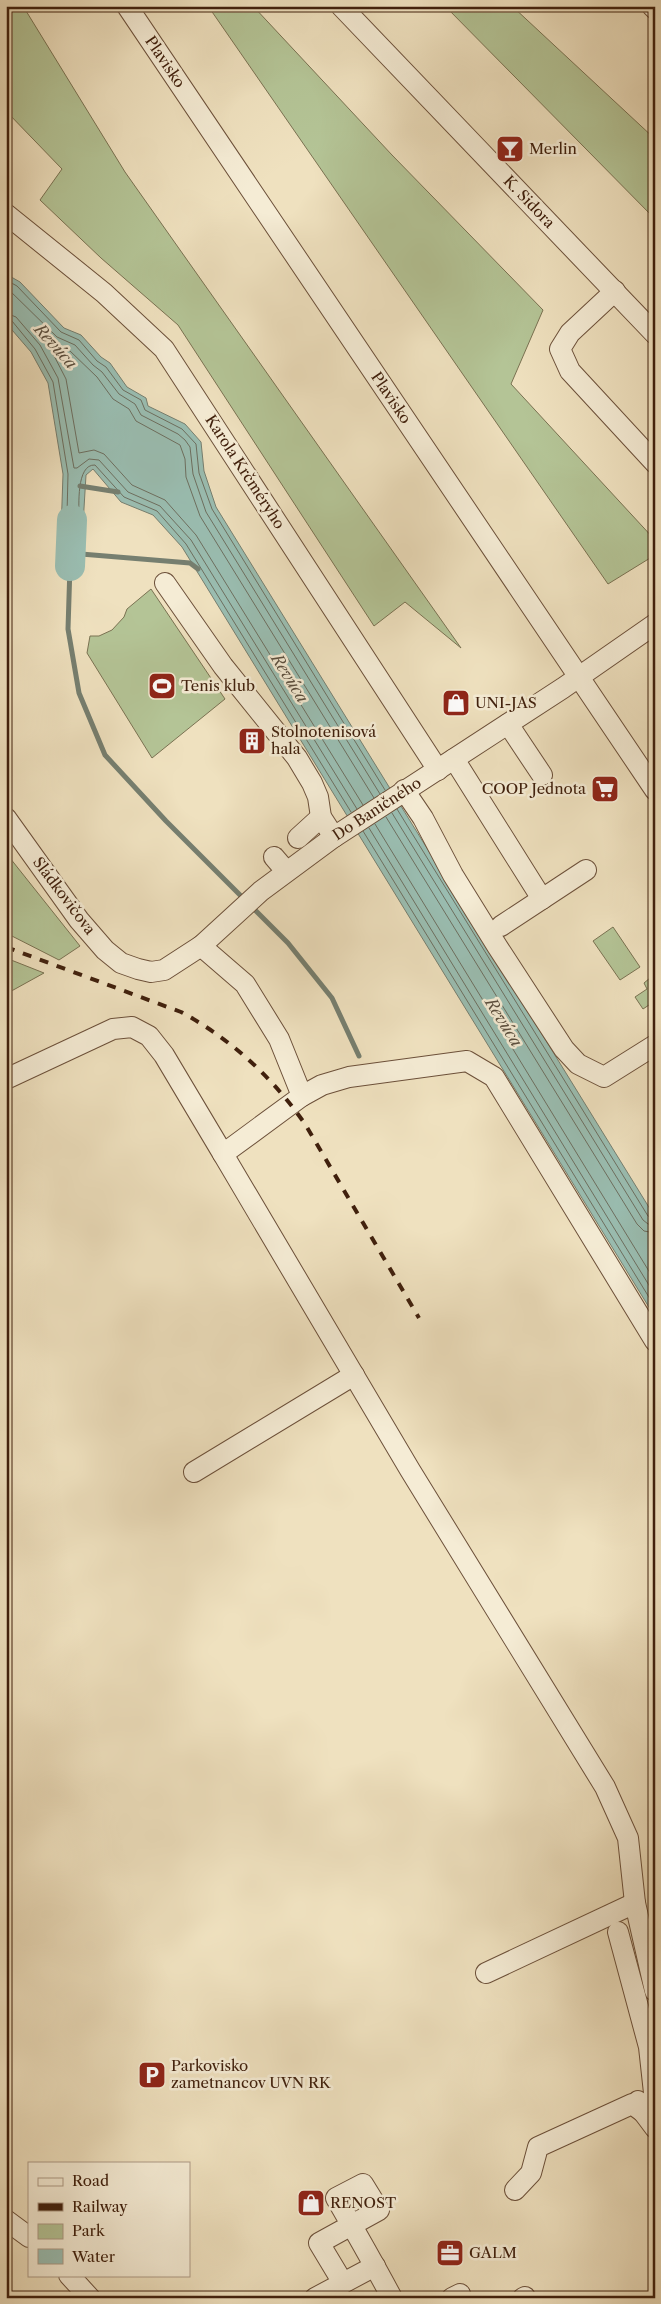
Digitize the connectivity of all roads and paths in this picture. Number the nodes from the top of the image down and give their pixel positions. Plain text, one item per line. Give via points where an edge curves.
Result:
1 (127, 6) edge
2 (341, 6) edge
3 (652, 6) edge
4 (655, 10) edge
5 (6, 214) edge
6 (615, 291) junction
7 (655, 334) edge
8 (655, 463) edge
9 (165, 583) dead end
10 (655, 624) edge
11 (580, 677) junction
12 (508, 724) junction
13 (446, 764) junction
14 (542, 775) dead end
15 (655, 790) edge
16 (402, 792) junction
17 (321, 817) junction
18 (6, 818) edge
19 (341, 833) junction
20 (298, 838) dead end
21 (586, 870) dead end
22 (542, 899) junction
23 (501, 926) dead end
24 (201, 946) junction
25 (105, 950) joint
26 (655, 1045) edge
27 (6, 1079) edge
28 (302, 1096) junction
29 (223, 1154) junction
30 (655, 1341) edge
31 (354, 1375) junction
32 (194, 1472) dead end
33 (635, 1902) junction
34 (618, 1932) dead end
35 (486, 1973) dead end
36 (655, 1991) edge
37 (651, 2109) edge
38 (515, 2190) dead end
39 (6, 2220) edge
40 (28, 2236) edge
41 (375, 2266) junction
42 (70, 2276) edge
43 (343, 2283) junction
44 (90, 2298) edge
45 (315, 2298) edge
46 (392, 2298) edge

1 - 11 street, Plavisko
2 - 6 street, K. Sidora
3 - 4 street
5 - 13 street, Karola Krčméryho via 104,293 164,348
6 - 7 street, K. Sidora
6 - 8 street via 570,333 560,349 570,371
9 - 17 street via 223,666 297,758 318,797
10 - 11 street, Do Baničného
11 - 12 street, Do Baničného
11 - 15 street, Plavisko
12 - 13 street, Do Baničného
12 - 14 street
13 - 16 street, Do Baničného
13 - 22 street, Karola Krčméryho
16 - 19 street, Do Baničného
16 - 26 street via 423,818 453,875 497,946 578,1064 604,1077
17 - 19 street
17 - 20 street
18 - 25 street, Sládkovičova via 79,920
19 - 24 street, Do Baničného via 280,864 261,891
21 - 22 street
22 - 23 street
24 - 25 street, Do Baničného via 175,965 151,972 121,963
24 - 28 street via 245,984 279,1039
27 - 29 street via 113,1029 132,1027 149,1036 164,1055
28 - 29 street
28 - 30 street via 322,1085 349,1077 466,1061 494,1077
29 - 31 street
31 - 32 street
31 - 33 street via 605,1787 628,1838
33 - 35 street
33 - 36 street
34 - 37 street via 649,2047
37 - 38 street via 632,2104 538,2147 531,2172
39 - 40 street
41 - 43 street
41 - 43 street via 352,2226 319,2244
41 - 46 street
42 - 44 street
43 - 45 street

